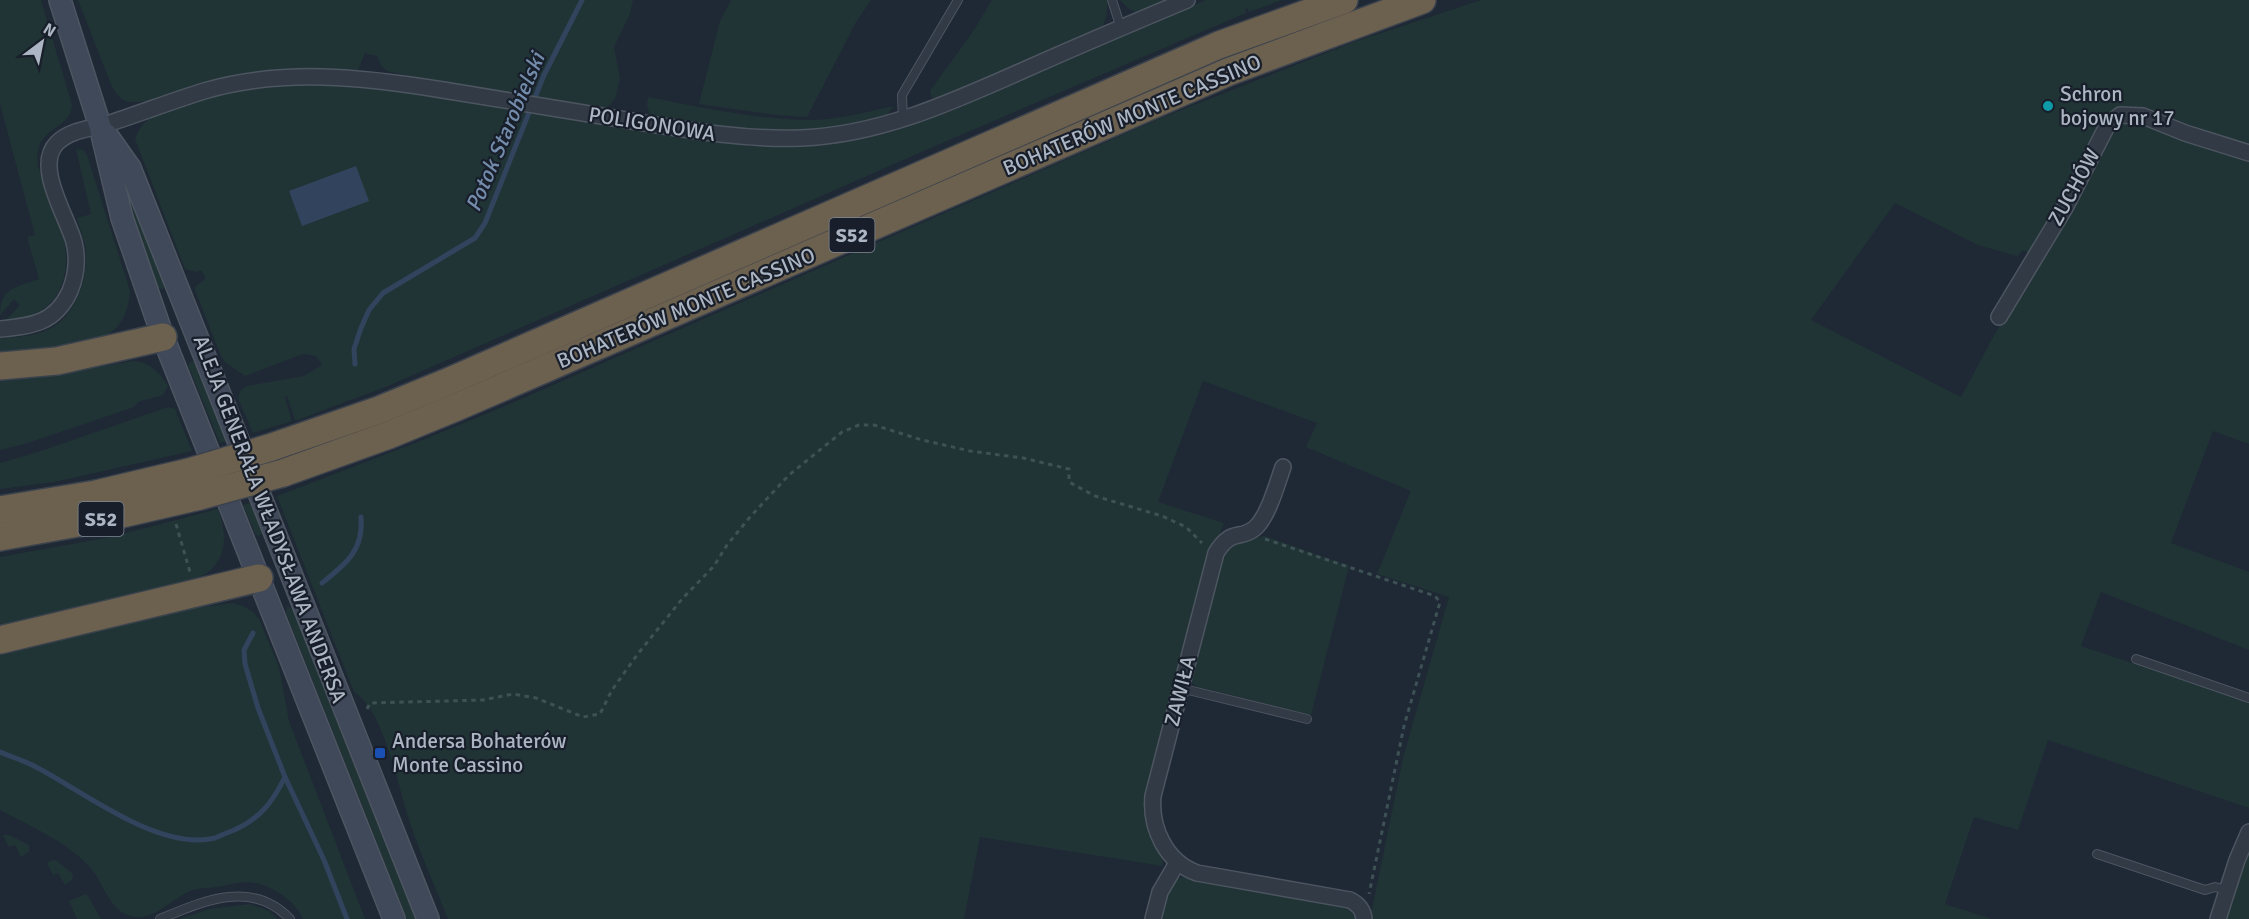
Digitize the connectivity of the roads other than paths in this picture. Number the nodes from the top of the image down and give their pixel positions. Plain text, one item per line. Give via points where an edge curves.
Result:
1 (60, 0) edge
2 (958, 0) edge
3 (1112, 0) edge
4 (1186, 0) edge
5 (1344, 0) edge
6 (1422, 0) edge
7 (1121, 28) junction
8 (903, 120) junction
9 (100, 126) junction
10 (2249, 153) edge
11 (1999, 317) dead end
12 (195, 327) junction
13 (0, 329) edge
14 (163, 337) junction
15 (0, 366) edge
16 (1283, 467) dead end
17 (0, 510) edge
18 (0, 537) edge
19 (289, 567) junction
20 (259, 578) junction
21 (0, 640) edge
22 (2136, 659) dead end
23 (1180, 688) junction
24 (2249, 698) edge
25 (1306, 719) dead end
26 (2249, 832) edge
27 (2097, 854) dead end
28 (1177, 863) junction
29 (2226, 890) junction
30 (1364, 918) edge
31 (160, 919) edge
32 (290, 919) edge
33 (394, 919) edge
34 (428, 919) edge
35 (1153, 919) edge
36 (2218, 919) edge

1 - 9 main road, ALEJA GENERAŁA WŁADYSŁAWA ANDERSA
2 - 8 lane via 902,95
3 - 7 lane
4 - 7 street, POLIGONOWA
5 - 17 highway, BOHATERÓW MONTE CASSINO / S52, bridge via 1219,45 379,410 189,472 96,494
6 - 18 highway, BOHATERÓW MONTE CASSINO / S52, bridge via 1227,72 389,435 201,496
7 - 8 street, POLIGONOWA
8 - 9 street, POLIGONOWA via 851,133 750,138 372,79 289,76 204,91
9 - 12 main road, ALEJA GENERAŁA WŁADYSŁAWA ANDERSA via 130,168
9 - 13 street, POLIGONOWA via 64,137 54,146 49,159 49,173 76,259 66,299 42,322
9 - 14 main road, ALEJA GENERAŁA WŁADYSŁAWA ANDERSA via 122,218
10 - 11 street, ZUCHÓW via 2143,116 2127,114 2114,119
12 - 14 main road
12 - 19 main road, ALEJA GENERAŁA WŁADYSŁAWA ANDERSA
14 - 15 highway via 68,359
14 - 20 main road, ALEJA GENERAŁA WŁADYSŁAWA ANDERSA
16 - 23 street, ZAWIŁA via 1257,526 1229,537 1216,553
19 - 20 main road
19 - 34 main road, ALEJA GENERAŁA WŁADYSŁAWA ANDERSA
20 - 21 highway
20 - 33 main road, ALEJA GENERAŁA WŁADYSŁAWA ANDERSA
22 - 24 lane
23 - 25 lane
23 - 28 street, ZAWIŁA via 1152,807 1160,836
26 - 29 street
27 - 29 lane via 2205,890
28 - 30 street via 1197,873 1350,900 1357,904
28 - 35 street via 1160,892
29 - 36 street
31 - 32 lane via 201,902 246,897 278,907

